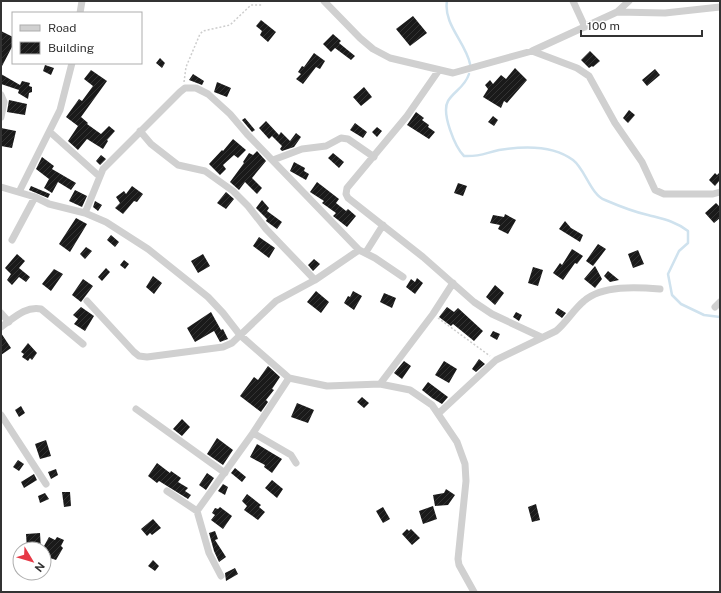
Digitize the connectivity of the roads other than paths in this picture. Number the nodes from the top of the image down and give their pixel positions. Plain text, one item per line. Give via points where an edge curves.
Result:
1 (82, 1) edge
2 (324, 1) edge
3 (572, 1) edge
4 (629, 1) edge
5 (720, 7) edge
6 (80, 12) edge
7 (617, 12) junction
8 (585, 27) junction
9 (532, 51) junction
10 (72, 64) edge
11 (439, 70) junction
12 (1, 95) edge
13 (1, 117) edge
14 (140, 131) junction
15 (50, 132) junction
16 (374, 157) junction
17 (273, 160) junction
18 (100, 176) junction
19 (1, 187) edge
20 (19, 192) junction
21 (720, 192) edge
22 (35, 198) junction
23 (86, 213) junction
24 (383, 225) junction
25 (12, 240) dead end
26 (362, 251) junction
27 (403, 277) dead end
28 (315, 280) junction
29 (453, 283) junction
30 (660, 288) dead end
31 (87, 301) dead end
32 (1, 313) edge
33 (9, 322) junction
34 (1, 327) edge
35 (240, 335) junction
36 (541, 337) junction
37 (83, 344) dead end
38 (289, 378) junction
39 (380, 384) junction
40 (136, 409) dead end
41 (439, 413) junction
42 (1, 415) edge
43 (253, 434) junction
44 (296, 463) dead end
45 (225, 473) junction
46 (46, 484) dead end
47 (167, 491) dead end
48 (197, 511) junction
49 (221, 576) dead end
50 (474, 592) edge

1 - 6 street
2 - 11 street via 373,48 390,58
3 - 8 street
4 - 7 street
5 - 7 street via 665,13
7 - 8 street
8 - 9 street
9 - 11 street via 452,74
9 - 21 street via 577,68 589,76 642,162 655,190 664,194
10 - 15 street via 60,110
11 - 16 street
12 - 13 street via 4,102
14 - 17 street via 185,88 196,88 208,94 230,114
14 - 18 street via 110,161
14 - 28 street via 151,144 178,164 205,171 233,191
15 - 18 street
15 - 20 street
16 - 17 street via 348,139 341,138 326,146 302,150
16 - 24 street via 348,188 346,194
17 - 26 street
18 - 23 street
19 - 20 street
20 - 22 street
22 - 23 street
22 - 25 street
23 - 35 street via 106,222 182,276 218,308
24 - 26 street
24 - 29 street
26 - 27 street
26 - 28 street
28 - 35 street via 276,301
29 - 36 street via 492,314
29 - 39 street
30 - 36 street via 622,287 596,294 584,300 556,331
31 - 35 street via 140,356 223,347
32 - 33 street
33 - 34 street
33 - 37 street via 25,310 41,309
35 - 38 street
36 - 41 street via 496,360
38 - 39 street via 327,386
38 - 43 street
39 - 41 street via 410,390
40 - 45 street
41 - 50 street via 457,442 465,464 466,482 458,559
42 - 46 street
43 - 44 street via 290,455
43 - 45 street
45 - 48 street
47 - 48 street
48 - 49 street via 209,554

